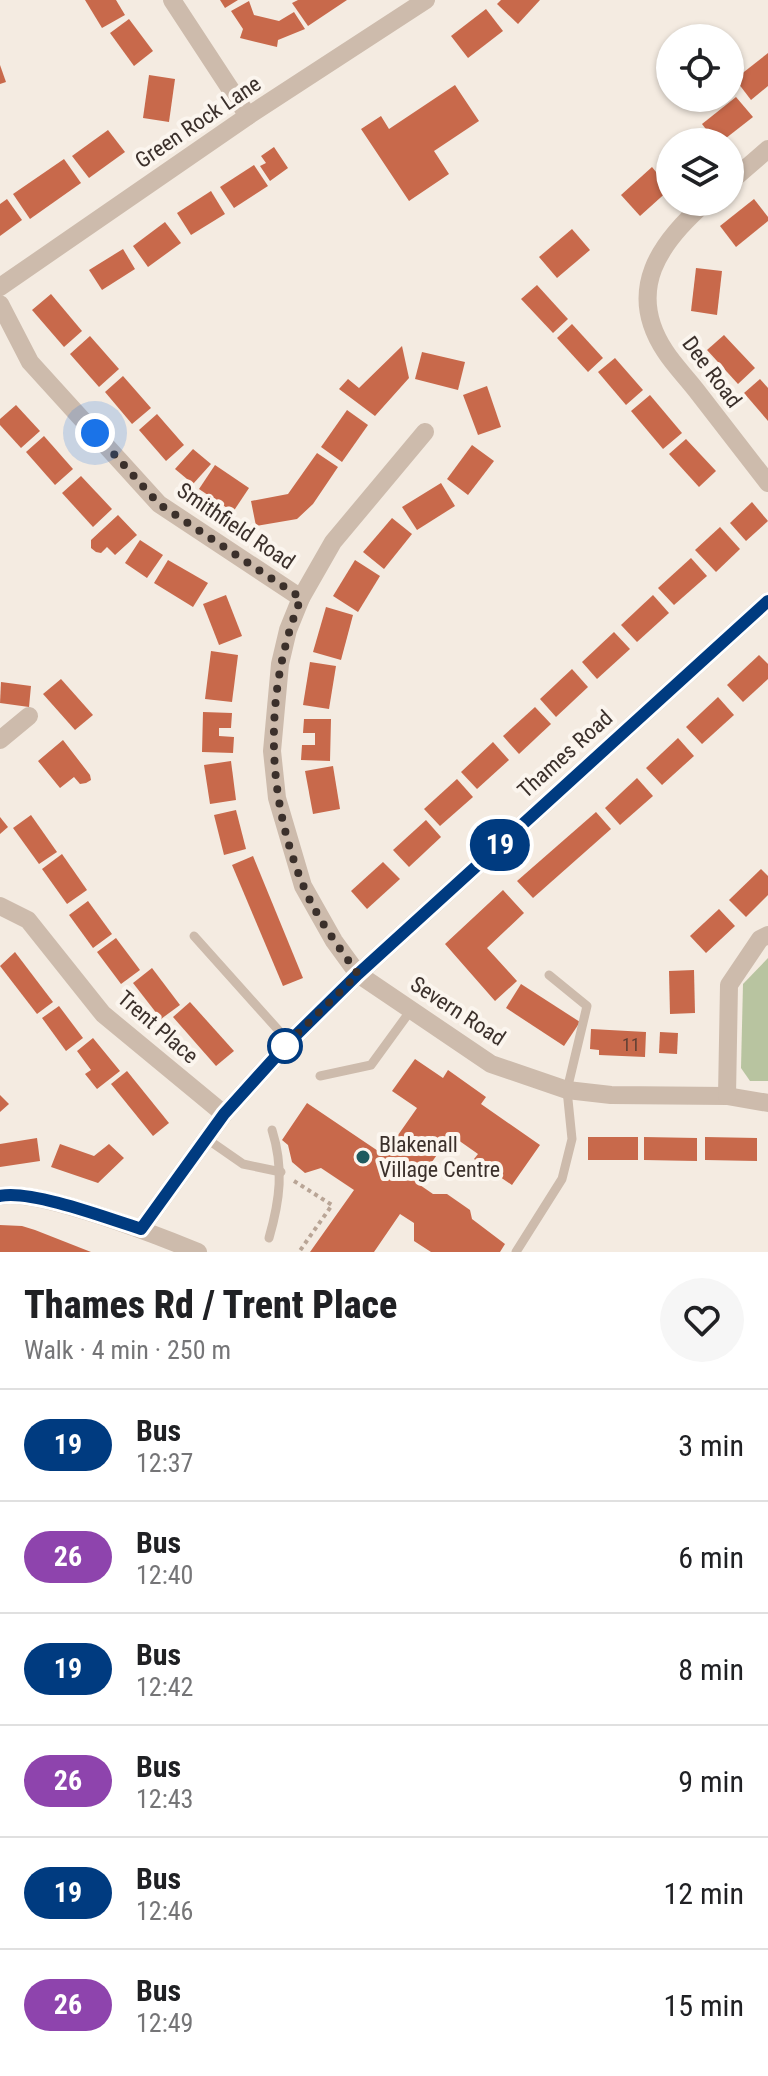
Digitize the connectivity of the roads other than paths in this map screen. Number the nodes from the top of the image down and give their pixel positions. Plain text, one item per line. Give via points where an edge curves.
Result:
1 (172, 0) edge
2 (426, 0) edge
3 (248, 116) junction
4 (768, 149) edge
5 (744, 170) edge
6 (692, 216) edge
7 (0, 287) edge
8 (0, 304) edge
9 (425, 432) dead end
10 (768, 483) edge
11 (301, 598) junction
12 (768, 601) edge
13 (29, 716) dead end
14 (1, 739) edge
15 (0, 906) edge
16 (768, 935) edge
17 (194, 936) dead end
18 (358, 974) junction
19 (549, 975) dead end
20 (411, 1010) junction
21 (289, 1042) junction
22 (320, 1076) dead end
23 (567, 1090) junction
24 (727, 1096) junction
25 (766, 1105) edge
26 (224, 1114) junction
27 (272, 1130) dead end
28 (207, 1139) junction
29 (281, 1172) junction
30 (0, 1196) edge
31 (141, 1229) junction
32 (269, 1238) dead end
33 (198, 1252) edge
34 (516, 1252) edge

1 - 3 street
2 - 3 street, Green Rock Lane
3 - 7 street, Green Rock Lane
4 - 5 street
6 - 10 street, Dee Road via 668,239 655,262 648,302 652,321 663,349
8 - 11 street, Smithfield Road via 30,362 159,504
9 - 11 street, Smithfield Road via 333,542
11 - 18 street, Smithfield Road via 280,664 272,751 277,798 303,886
12 - 18 street, Thames Road
13 - 14 street
15 - 26 street, Trent Place via 28,920 103,1014
16 - 24 street via 729,985
17 - 21 lane
18 - 20 street, Severn Road
18 - 21 street, Thames Road
19 - 23 lane via 587,1006
20 - 22 lane via 371,1065
20 - 23 street, Severn Road via 491,1064
21 - 26 street, Thames Road
23 - 24 street, Severn Road
23 - 34 lane via 572,1139 562,1179
24 - 25 street, Severn Road
26 - 28 street, Thames Road
27 - 29 lane
28 - 29 lane via 243,1164
28 - 31 street, Thames Road
29 - 32 lane
30 - 31 street via 47,1201
31 - 33 street

